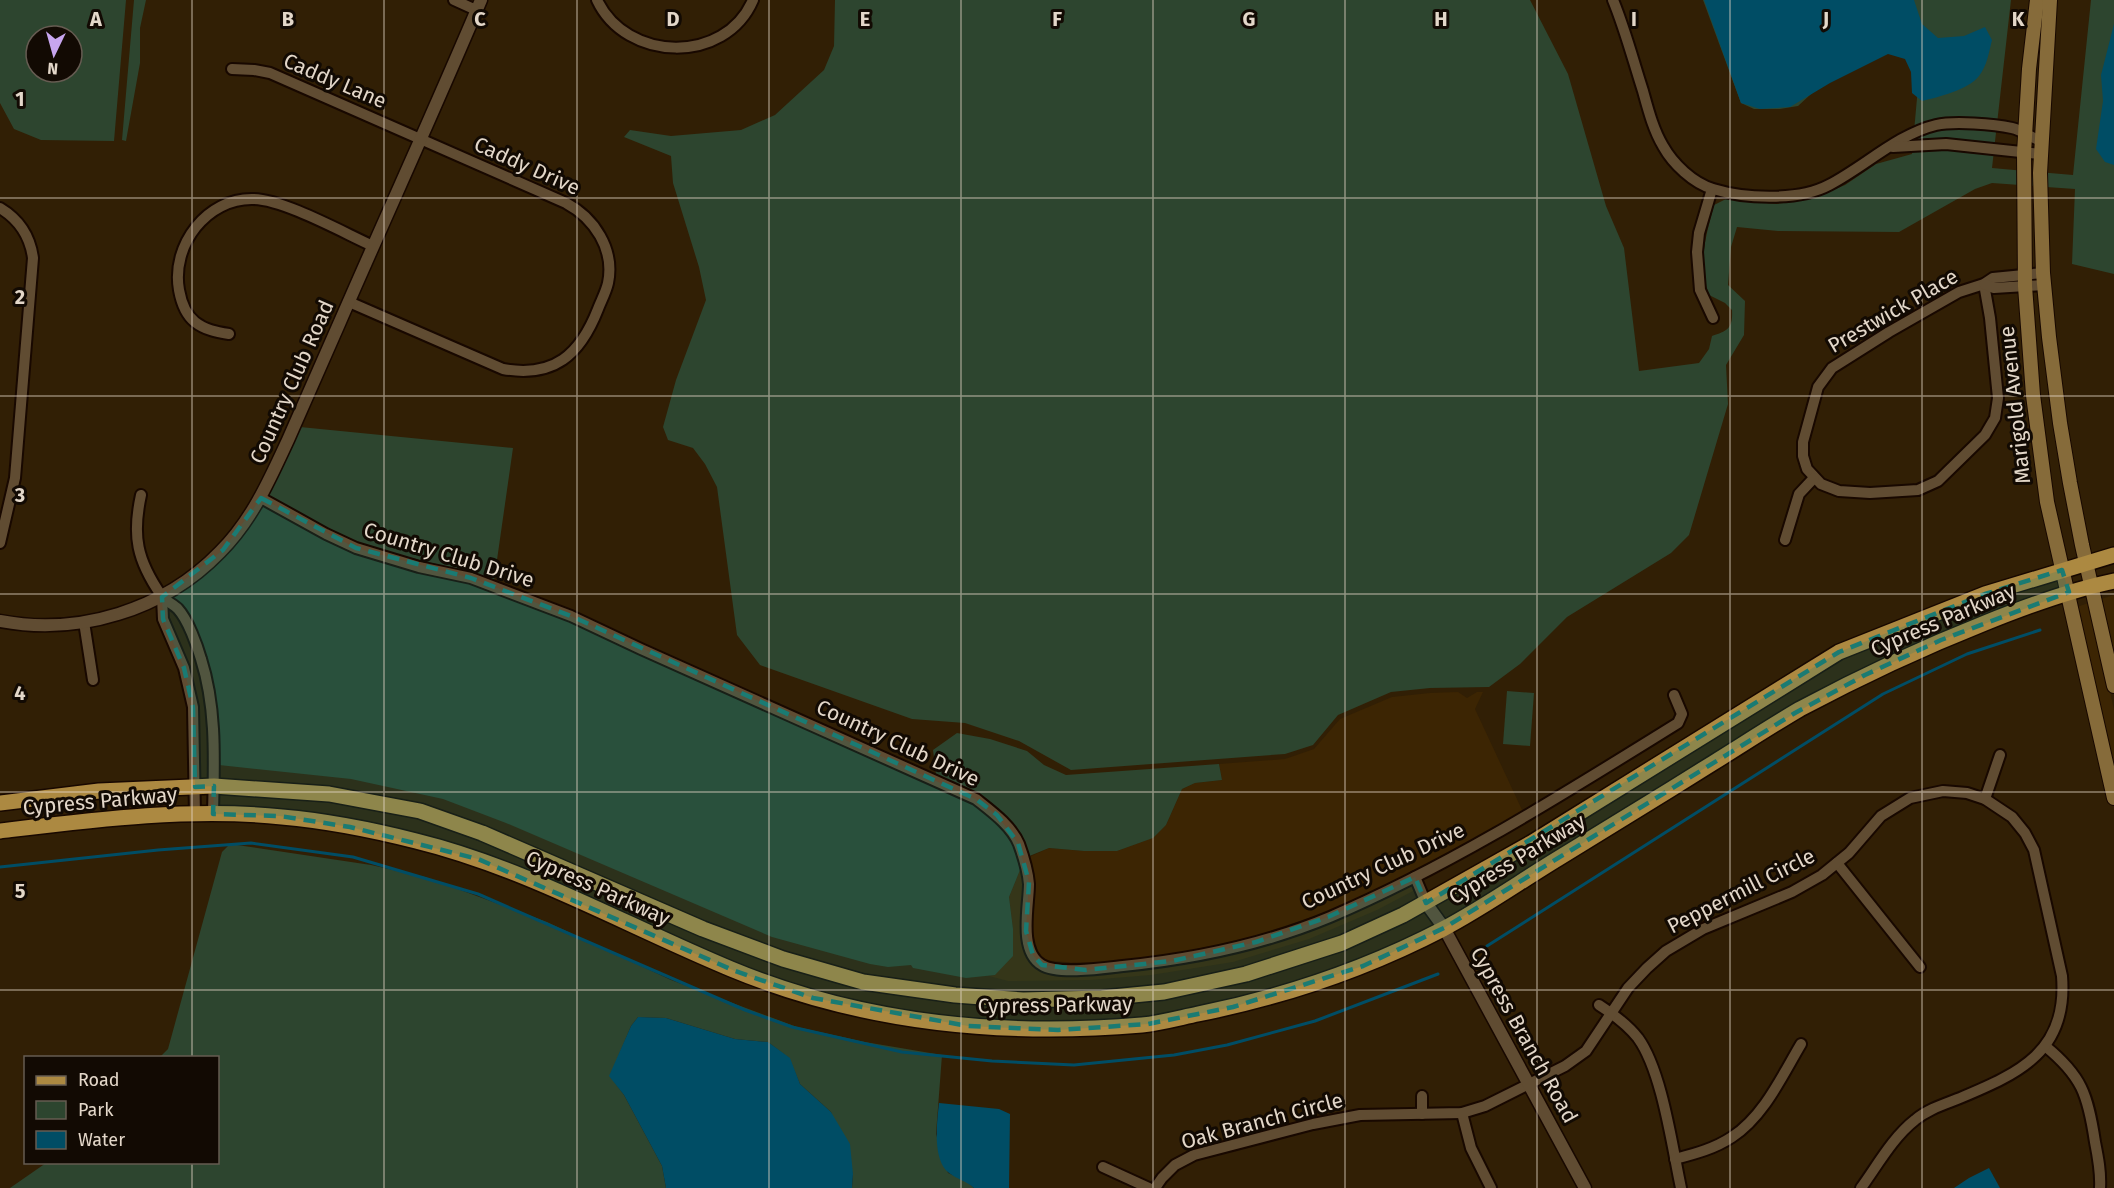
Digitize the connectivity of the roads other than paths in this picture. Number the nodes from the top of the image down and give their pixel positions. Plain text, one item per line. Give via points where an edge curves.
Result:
1 (454, 0) edge
2 (597, 0) edge
3 (753, 0) edge
4 (1613, 0) edge
5 (2037, 0) edge
6 (2050, 0) edge
7 (479, 5) edge
8 (232, 69) dead end
9 (2025, 135) junction
10 (420, 139) junction
11 (1890, 148) junction
12 (2041, 148) junction
13 (2024, 153) junction
14 (1712, 189) junction
15 (0, 208) edge
16 (373, 246) junction
17 (2044, 279) junction
18 (2025, 280) junction
19 (1984, 284) junction
20 (349, 302) junction
21 (1713, 318) dead end
22 (229, 334) dead end
23 (1814, 478) junction
24 (141, 495) dead end
25 (261, 498) junction
26 (1785, 540) dead end
27 (0, 543) edge
28 (2114, 555) edge
29 (2086, 562) junction
30 (2062, 570) junction
31 (2114, 580) edge
32 (2092, 585) junction
33 (2068, 592) junction
34 (162, 597) junction
35 (0, 621) edge
36 (84, 622) junction
37 (93, 680) dead end
38 (2114, 686) edge
39 (1674, 695) dead end
40 (2000, 755) dead end
41 (214, 786) junction
42 (195, 787) junction
43 (2114, 798) edge
44 (1985, 799) junction
45 (0, 803) edge
46 (213, 814) junction
47 (195, 815) junction
48 (0, 831) edge
49 (1837, 863) junction
50 (1414, 877) junction
51 (1426, 903) junction
52 (1444, 928) junction
53 (1920, 967) dead end
54 (1599, 1005) dead end
55 (1611, 1012) junction
56 (1801, 1044) dead end
57 (2045, 1046) junction
58 (1529, 1084) junction
59 (1422, 1096) dead end
60 (1462, 1113) junction
61 (1422, 1114) junction
62 (1675, 1159) junction
63 (1103, 1167) dead end
64 (1149, 1188) edge
65 (1155, 1188) edge
66 (1491, 1188) edge
67 (1585, 1188) edge
68 (1681, 1188) edge
69 (1861, 1188) edge
70 (2100, 1188) edge

1 - 7 street
2 - 3 street via 621,29 652,45 676,49 700,46 721,37 738,23
4 - 14 street via 1662,145 1673,162
5 - 9 main road, Marigold Avenue
6 - 12 main road, Marigold Avenue
7 - 10 street, Country Club Road
8 - 10 street, Caddy Lane via 270,73
9 - 11 street via 2014,128 1958,123 1920,130
9 - 12 street
9 - 13 main road, Marigold Avenue
10 - 16 street, Country Club Road
10 - 20 street, Caddy Drive via 566,203 590,220 605,245 609,264 607,284 593,321 581,343 564,360 538,370 517,372 492,365
11 - 13 street via 1946,144
11 - 14 street via 1830,185 1806,194 1756,195
12 - 13 street
12 - 17 main road, Marigold Avenue
13 - 18 main road, Marigold Avenue
14 - 21 street via 1697,252 1700,290
15 - 27 street via 20,224 33,258 16,469
16 - 20 street, Country Club Road
16 - 22 street via 273,202 244,200 217,208 186,240 178,263 178,287 184,308 193,320 212,331
17 - 18 street, Prestwick Place
17 - 29 main road, Marigold Avenue via 2060,423
18 - 19 street, Prestwick Place via 1993,278
18 - 30 main road, Marigold Avenue via 2038,440
19 - 23 street, Prestwick Place via 1959,292 1832,368 1818,387 1803,442 1805,462
19 - 23 street, Prestwick Place via 1998,398 1995,418 1985,435 1938,481 1918,490 1839,491
20 - 25 street, Country Club Road
23 - 26 street via 1799,494
24 - 34 street via 136,520 137,548
25 - 34 street, Country Club Road via 223,550
25 - 50 street, Country Club Drive via 356,548 471,578 571,616 976,799 997,815 1018,843 1029,882 1026,931 1033,955 1042,965 1086,970 1172,961 1256,942 1328,917
28 - 29 main road, Cypress Parkway
29 - 30 main road, Cypress Parkway
29 - 32 main road, Marigold Avenue
30 - 33 main road, Marigold Avenue
30 - 51 main road, Cypress Parkway via 1985,594 1839,652 1531,843
31 - 32 main road, Cypress Parkway
32 - 33 main road, Cypress Parkway
32 - 38 main road, Marigold Avenue
33 - 43 main road, Marigold Avenue
33 - 52 main road, Cypress Parkway via 1941,640 1865,675 1795,713
34 - 36 street, Country Club Road
34 - 41 street via 179,610 205,672 212,713
34 - 42 street via 163,619 184,668 193,707
35 - 36 street, Country Club Road via 46,625
36 - 37 street
39 - 50 street, Country Club Drive via 1682,714 1678,723 1536,811
40 - 44 street
41 - 42 main road, Cypress Parkway
41 - 46 street
41 - 51 main road, Cypress Parkway via 329,794 420,812 482,833 783,959 863,982 955,995 1023,1000 1164,992 1246,975 1341,943
42 - 45 main road, Cypress Parkway via 99,791
42 - 47 street
44 - 49 street, Peppermill Circle via 1943,791 1910,798 1881,816
44 - 57 street, Peppermill Circle via 2019,825 2038,860 2063,984 2060,1011
46 - 47 main road, Cypress Parkway
46 - 52 main road, Cypress Parkway via 280,816 416,840 478,859 735,970 813,998 887,1015 968,1026 1058,1030 1148,1024 1233,1007 1364,966
47 - 48 main road, Cypress Parkway via 110,818
49 - 53 street
49 - 55 street, Peppermill Circle via 1792,892 1678,943 1647,968
50 - 51 street
51 - 52 street, Cypress Branch Road
52 - 58 street, Cypress Branch Road
54 - 55 street
55 - 58 street, Peppermill Circle via 1586,1051
55 - 62 street via 1630,1029 1650,1060
56 - 62 street via 1770,1096 1745,1126 1712,1148
57 - 69 street, Peppermill Circle via 2010,1076 1915,1120
57 - 70 street via 2068,1067 2085,1094
58 - 60 street, Oak Branch Circle
58 - 67 street, Cypress Branch Road
59 - 61 street
60 - 61 street, Oak Branch Circle
60 - 66 street via 1471,1148
61 - 65 street, Oak Branch Circle via 1360,1114 1194,1155 1169,1170
62 - 68 street
63 - 64 street

